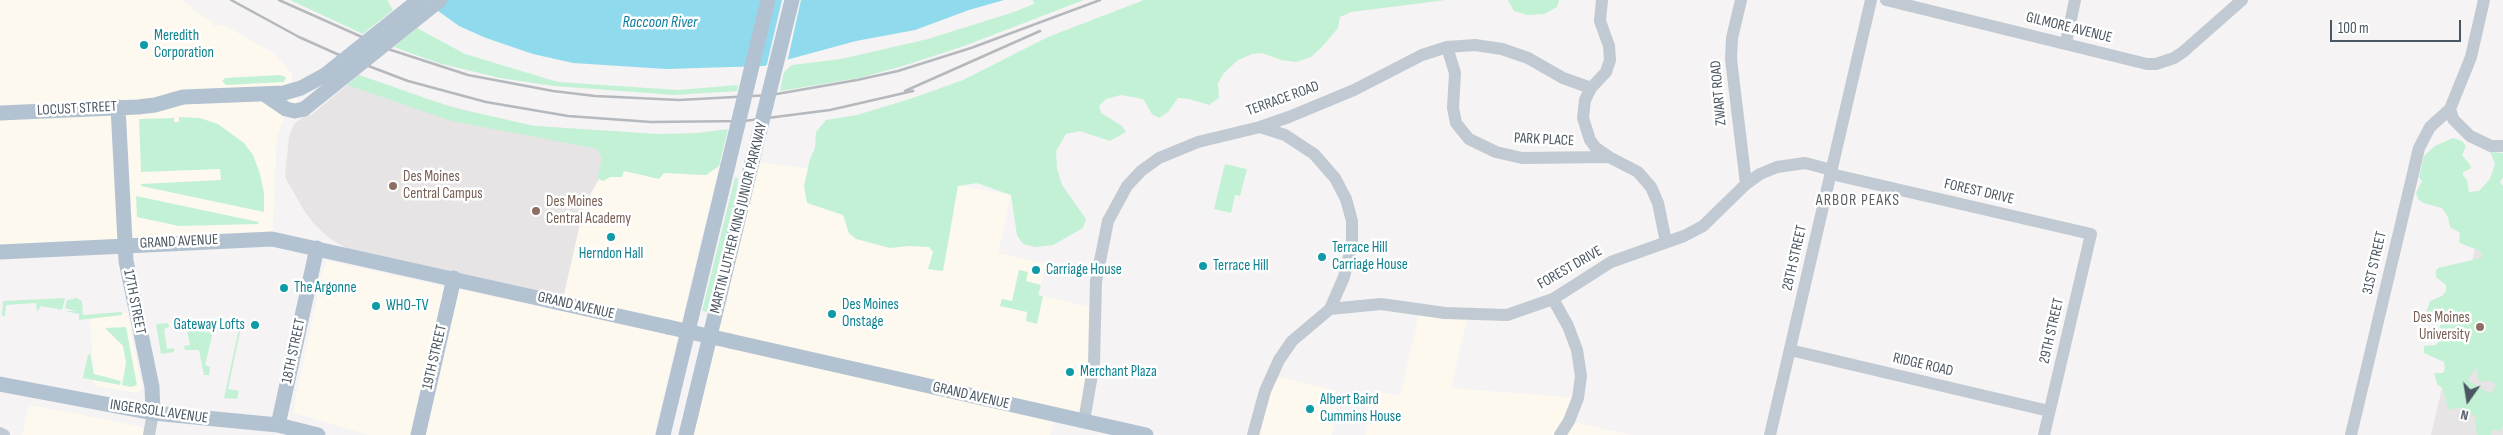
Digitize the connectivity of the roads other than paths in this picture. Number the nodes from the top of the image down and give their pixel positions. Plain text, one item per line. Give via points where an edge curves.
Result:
1 (419, 0) edge
2 (440, 0) edge
3 (768, 0) edge
4 (792, 0) edge
5 (1602, 0) edge
6 (1741, 0) edge
7 (1871, 0) edge
8 (1886, 0) edge
9 (2075, 0) edge
10 (2242, 0) edge
11 (2484, 0) edge
12 (2066, 43) junction
13 (1447, 47) junction
14 (1591, 88) junction
15 (264, 94) junction
16 (118, 108) junction
17 (2450, 109) junction
18 (0, 113) edge
19 (1260, 127) junction
20 (2503, 146) edge
21 (1609, 157) junction
22 (1832, 172) junction
23 (1746, 184) junction
24 (2091, 234) joint
25 (1666, 242) junction
26 (125, 245) junction
27 (317, 248) junction
28 (0, 252) edge
29 (454, 278) junction
30 (1553, 299) junction
31 (1330, 309) junction
32 (1790, 350) junction
33 (0, 384) edge
34 (2049, 411) junction
35 (154, 414) junction
36 (1084, 421) junction
37 (278, 425) junction
38 (0, 433) edge
39 (4, 435) edge
40 (149, 435) edge
41 (318, 435) edge
42 (418, 435) edge
43 (663, 435) edge
44 (686, 435) edge
45 (1146, 435) edge
46 (1254, 435) edge
47 (1560, 435) edge
48 (1770, 435) edge
49 (2044, 435) edge
50 (2351, 435) edge

1 - 15 main road, LOCUST STREET, bridge via 325,75 291,92
2 - 15 main road, bridge via 304,109 295,112 286,109
3 - 43 main road, MARTIN LUTHER KING JUNIOR PARKWAY, bridge
4 - 44 main road, MARTIN LUTHER KING JUNIOR PARKWAY, bridge
5 - 14 street via 1600,21 1609,46 1610,60 1606,72
6 - 23 street, ZWART ROAD via 1731,59
7 - 22 street, 28TH STREET
8 - 12 street, GILMORE AVENUE
9 - 12 street
10 - 12 street, GILMORE AVENUE via 2183,52 2166,62 2147,64
11 - 17 street via 2471,56
13 - 14 street, TERRACE ROAD via 1475,45 1502,49
13 - 19 street, TERRACE ROAD via 1422,55 1354,90
13 - 21 street, PARK PLACE via 1455,74 1453,108 1456,123 1469,139 1496,152 1522,158
14 - 21 street via 1583,108 1584,126 1596,148
15 - 16 main road, LOCUST STREET via 183,97 155,105
16 - 18 main road, LOCUST STREET
16 - 26 main road, 17TH STREET
17 - 20 street via 2453,119 2470,136 2491,146
17 - 50 street, 31ST STREET via 2430,127 2419,148
19 - 31 street via 1285,135 1314,154 1335,178 1346,199 1352,221 1352,244 1344,277
19 - 36 street, TERRACE ROAD via 1213,137 1172,152 1141,171 1119,197 1108,221 1099,263 1092,383
21 - 25 street, PARK PLACE via 1638,172 1651,187 1658,203
22 - 23 street, FOREST DRIVE via 1805,163 1786,165 1760,174
22 - 24 street, FOREST DRIVE
22 - 32 street, 28TH STREET
23 - 25 street, FOREST DRIVE via 1703,226
24 - 34 street, 29TH STREET
25 - 30 street, FOREST DRIVE via 1611,262
26 - 27 main road, GRAND AVENUE via 255,238
26 - 28 main road, GRAND AVENUE
26 - 35 main road, 17TH STREET via 131,290 152,387
27 - 29 main road, GRAND AVENUE
27 - 37 main road, 18TH STREET
29 - 36 main road, GRAND AVENUE, bridge
29 - 42 main road, 19TH STREET
30 - 31 street, FOREST DRIVE via 1507,315 1445,313 1381,304
30 - 47 street via 1577,350 1581,376 1572,413
31 - 46 street via 1292,341 1278,360 1265,391
32 - 34 street, RIDGE ROAD
32 - 48 street, 28TH STREET
33 - 35 main road, INGERSOLL AVENUE
34 - 49 street, 29TH STREET
35 - 37 main road, INGERSOLL AVENUE
35 - 40 street, 17TH STREET
36 - 45 main road, GRAND AVENUE
37 - 41 main road, INGERSOLL AVENUE
38 - 39 street

